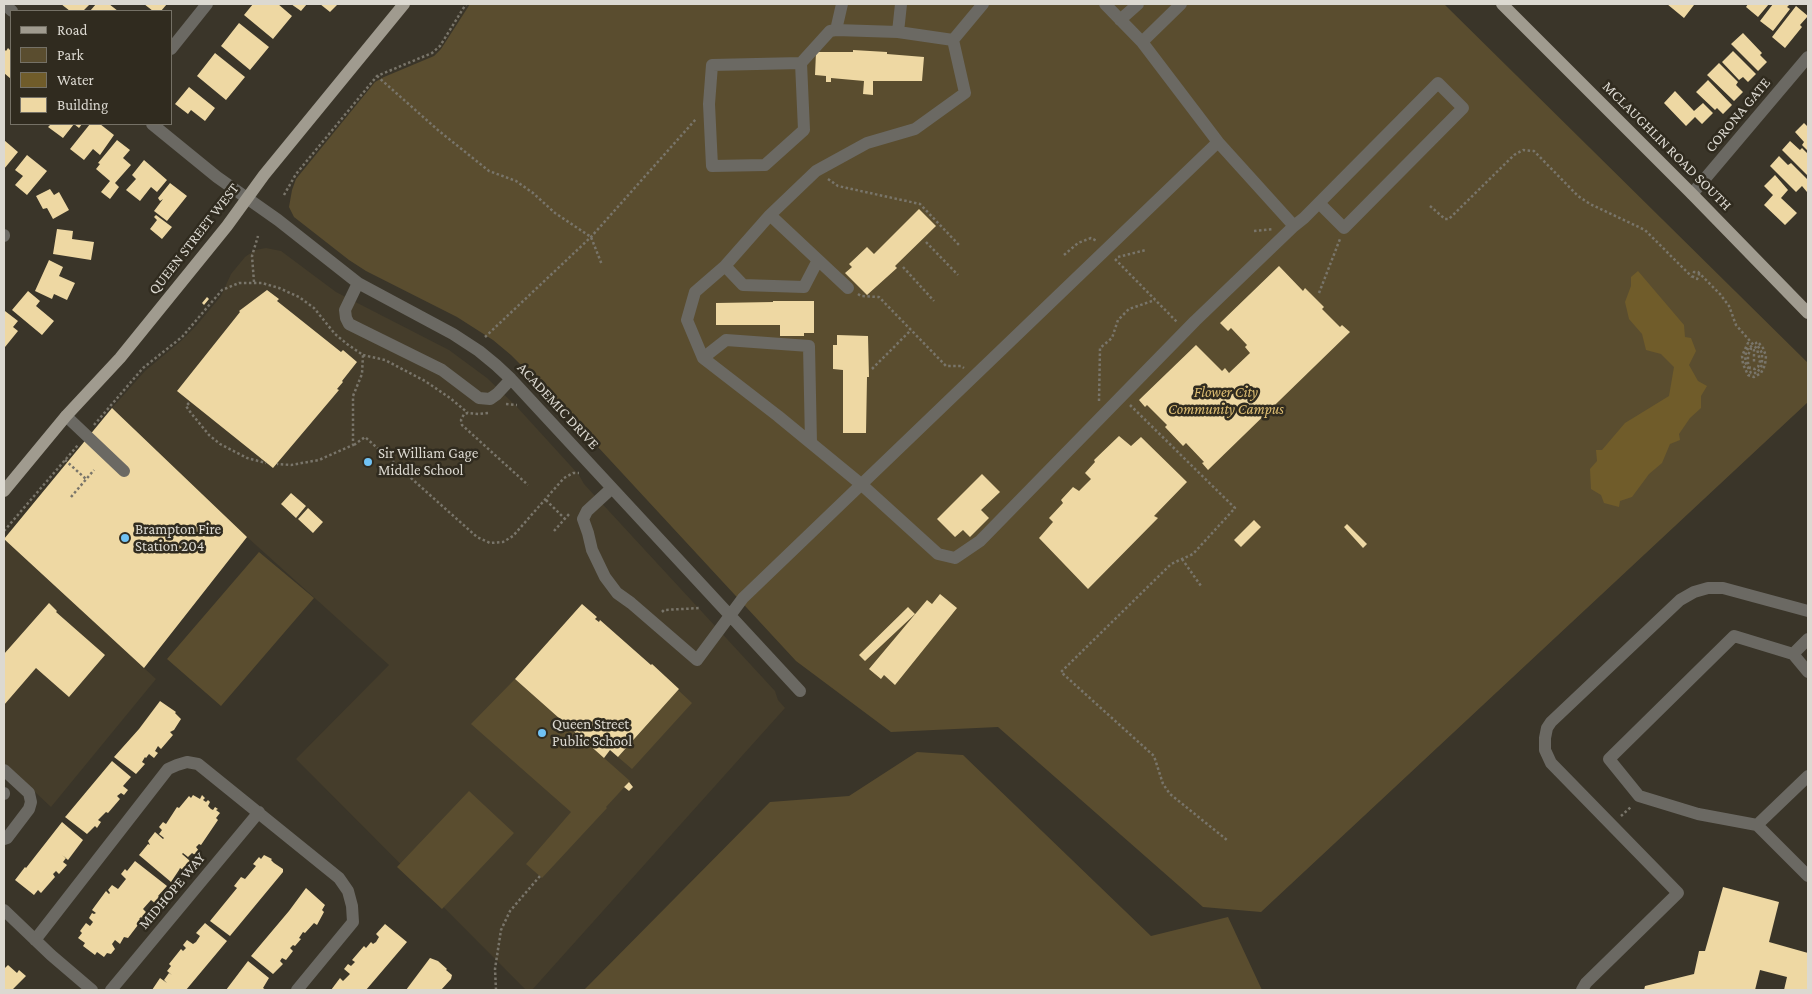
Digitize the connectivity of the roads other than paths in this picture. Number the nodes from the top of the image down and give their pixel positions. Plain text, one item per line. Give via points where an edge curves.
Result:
1 (207, 4) edge
2 (404, 4) edge
3 (842, 4) edge
4 (901, 4) edge
5 (983, 4) edge
6 (1105, 4) edge
7 (1138, 4) edge
8 (1181, 4) edge
9 (1502, 4) edge
10 (1120, 20) junction
11 (836, 30) junction
12 (898, 32) junction
13 (953, 40) junction
14 (1142, 42) junction
15 (172, 48) edge
16 (1808, 57) edge
17 (801, 63) junction
18 (153, 125) edge
19 (1218, 142) junction
20 (1692, 194) junction
21 (247, 198) junction
22 (1319, 203) junction
23 (770, 215) junction
24 (1294, 226) junction
25 (818, 260) junction
26 (725, 266) junction
27 (358, 283) junction
28 (848, 288) road end
29 (1808, 313) edge
30 (703, 358) junction
31 (511, 379) junction
32 (66, 416) junction
33 (811, 443) junction
34 (124, 471) dead end
35 (862, 486) junction
36 (612, 488) junction
37 (4, 491) edge
38 (1808, 611) edge
39 (730, 616) junction
40 (1808, 640) edge
41 (1793, 654) junction
42 (1808, 672) edge
43 (800, 691) dead end
44 (4, 770) edge
45 (1808, 776) edge
46 (259, 812) junction
47 (1757, 826) junction
48 (4, 839) edge
49 (1808, 876) edge
50 (4, 910) edge
51 (35, 940) junction
52 (92, 990) edge
53 (111, 990) edge
54 (297, 990) edge
55 (1582, 990) edge

1 - 15 street
2 - 21 main road, QUEEN STREET WEST
3 - 11 street
4 - 12 street
5 - 13 street
6 - 10 street
7 - 10 street
8 - 14 street
9 - 20 main road, MCLAUGHLIN ROAD SOUTH
10 - 14 street
11 - 12 street
11 - 17 street via 830,31
12 - 13 street
13 - 23 street via 965,92 915,129 867,143 816,172
14 - 19 street
16 - 20 street, CORONA GATE
17 - 17 street via 804,130 765,165 712,166 709,104 712,65
18 - 21 street, ACADEMIC DRIVE
19 - 24 street
19 - 35 street via 1110,254
20 - 29 main road, MCLAUGHLIN ROAD SOUTH
21 - 27 street, ACADEMIC DRIVE
21 - 32 main road, QUEEN STREET WEST via 228,226 120,358
22 - 22 street via 1438,83 1463,108 1344,228
22 - 24 street
23 - 25 street
23 - 26 street
24 - 35 street via 1188,328 980,542 955,558 938,554
25 - 26 street via 804,287 743,285
25 - 28 street
26 - 30 street via 695,292 687,320
27 - 31 street, ACADEMIC DRIVE via 460,338
27 - 31 street via 345,310 349,324 442,370 479,398 490,399
30 - 33 street
30 - 33 street via 726,340 809,346
31 - 36 street, ACADEMIC DRIVE
32 - 34 street
32 - 37 main road, QUEEN STREET WEST
33 - 35 street
35 - 39 street via 743,598
36 - 39 street, ACADEMIC DRIVE
36 - 39 street via 587,511 583,520 592,550 605,577 617,592 697,660
38 - 55 street via 1723,588 1694,592 1680,600 1547,728 1545,750 1551,763 1678,893
39 - 43 street, ACADEMIC DRIVE
40 - 41 street
41 - 42 street
41 - 47 street via 1734,636 1609,759 1640,796 1698,814
44 - 48 street via 29,793 31,802 29,809
45 - 47 street
46 - 51 street via 198,764 187,762 168,769
46 - 53 street, MIDHOPE WAY
46 - 54 street via 339,878 348,891 352,906 353,922
47 - 49 street
50 - 51 street
51 - 52 street

